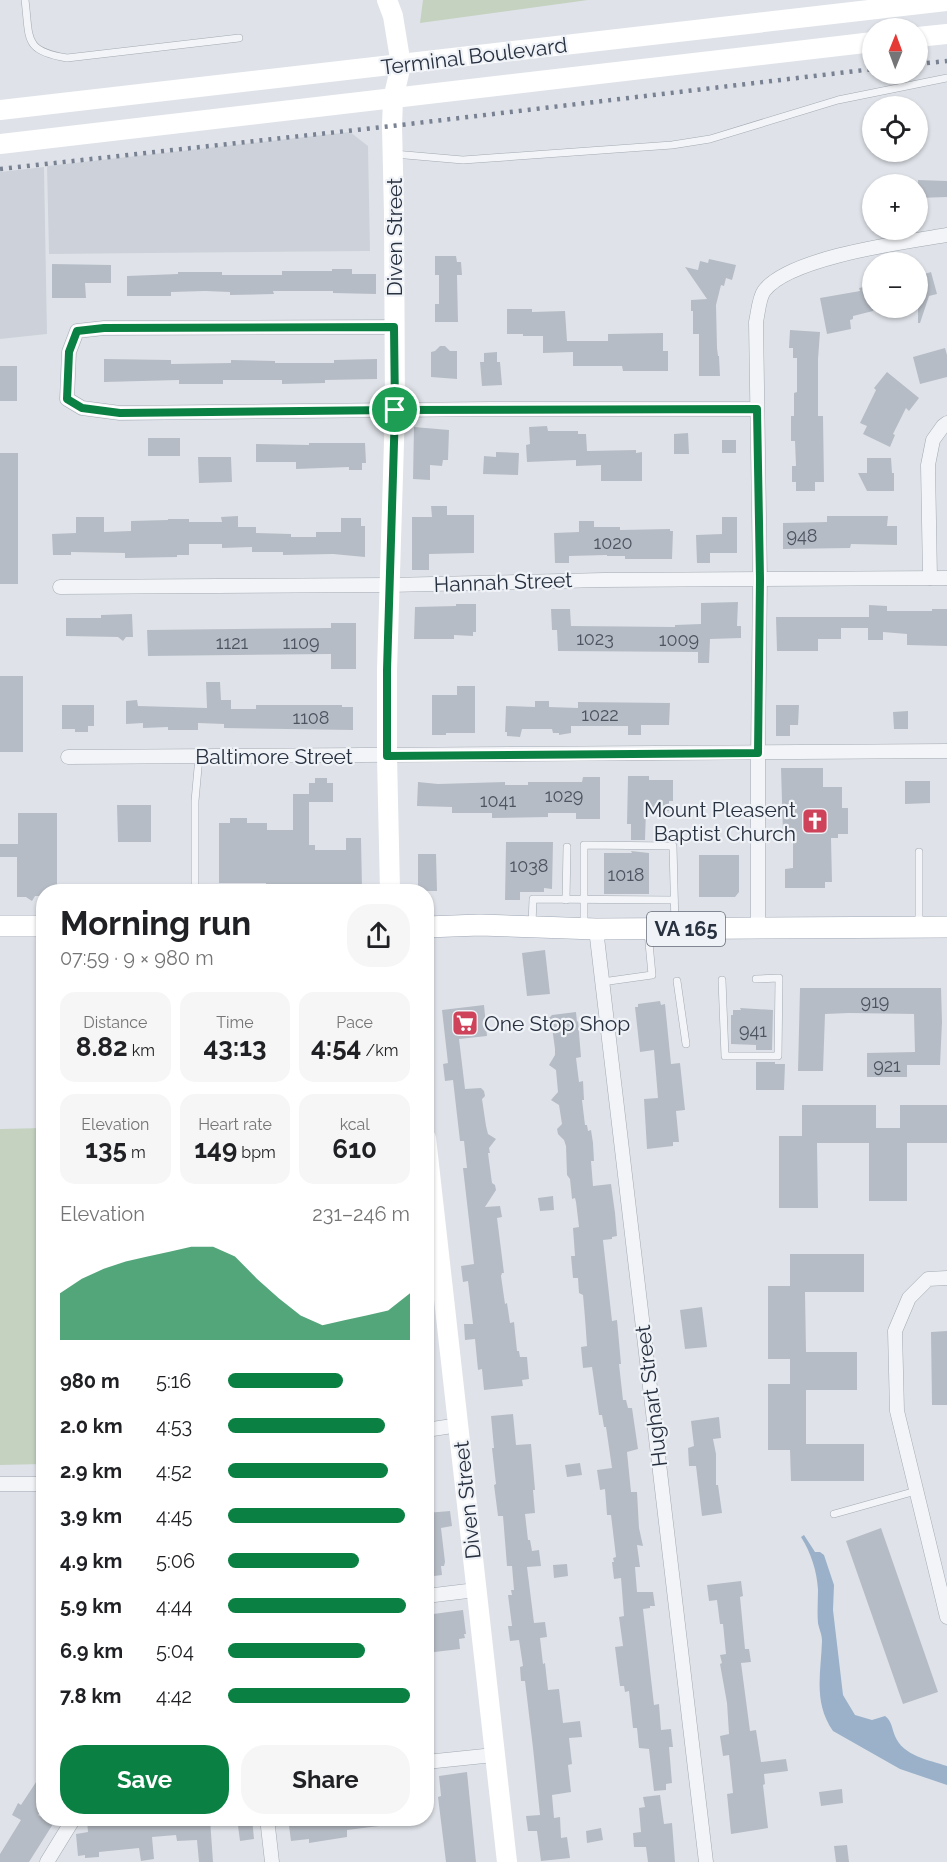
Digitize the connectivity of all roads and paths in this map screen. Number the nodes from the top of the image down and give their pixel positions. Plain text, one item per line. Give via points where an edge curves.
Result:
1 (25, 0) edge
2 (947, 1) edge
3 (392, 5) edge
4 (947, 34) edge
5 (928, 36) edge
6 (239, 38) dead end
7 (862, 43) edge
8 (401, 65) junction
9 (947, 78) edge
10 (393, 99) junction
11 (0, 110) edge
12 (0, 144) edge
13 (394, 154) junction
14 (947, 235) edge
15 (394, 327) junction
16 (757, 409) junction
17 (395, 410) junction
18 (947, 423) edge
19 (930, 578) junction
20 (947, 578) edge
21 (760, 579) junction
22 (389, 585) junction
23 (60, 587) dead end
24 (947, 751) edge
25 (758, 753) junction
26 (387, 756) junction
27 (68, 757) dead end
28 (199, 757) junction
29 (567, 848) dead end
30 (919, 852) dead end
31 (195, 884) edge
32 (390, 884) edge
33 (566, 900) junction
34 (584, 900) junction
35 (674, 900) junction
36 (0, 926) edge
37 (36, 926) edge
38 (434, 927) edge
39 (532, 927) junction
40 (918, 927) junction
41 (947, 927) edge
42 (675, 928) junction
43 (758, 928) junction
44 (590, 929) junction
45 (648, 929) junction
46 (756, 979) dead end
47 (722, 980) dead end
48 (677, 981) dead end
49 (602, 982) junction
50 (686, 1044) dead end
51 (434, 1276) edge
52 (947, 1278) edge
53 (459, 1425) junction
54 (434, 1429) edge
55 (0, 1484) edge
56 (36, 1484) edge
57 (916, 1491) junction
58 (834, 1514) dead end
59 (476, 1590) junction
60 (434, 1595) edge
61 (947, 1617) edge
62 (494, 1755) junction
63 (434, 1761) edge
64 (69, 1826) edge
65 (268, 1826) edge
66 (47, 1862) edge
67 (272, 1862) edge
68 (507, 1862) edge
69 (706, 1862) edge

1 - 6 lane via 31,43 48,55 67,58
2 - 8 main road, Terminal Boulevard
3 - 8 main road, Diven Street
4 - 5 main road
7 - 10 main road, Terminal Boulevard
8 - 10 main road, Diven Street
8 - 11 main road, Terminal Boulevard
9 - 13 lane via 838,100 710,139 672,145 463,160
10 - 12 main road, Terminal Boulevard
10 - 13 main road, Diven Street
13 - 15 main road, Diven Street
14 - 16 street via 806,264 779,278 763,292 756,322
15 - 17 main road, Diven Street
15 - 17 street via 77,331 69,352 67,399 82,408 120,413
16 - 17 street
16 - 21 street
17 - 22 main road, Diven Street
18 - 19 street via 933,440 928,465
19 - 20 street, Hannah Street
19 - 21 street, Hannah Street
21 - 22 street, Hannah Street
21 - 25 street
22 - 23 street, Hannah Street
22 - 26 main road, Diven Street
24 - 25 street, Baltimore Street
25 - 26 street, Baltimore Street
25 - 43 street
26 - 28 street, Baltimore Street
26 - 32 main road, Diven Street
27 - 28 street, Baltimore Street
28 - 31 lane
29 - 33 lane
30 - 40 lane
33 - 34 lane
33 - 39 lane via 532,899
34 - 35 lane
34 - 35 lane via 584,845 673,846
34 - 44 lane
35 - 42 lane
36 - 37 main road
38 - 39 main road, VA 165
39 - 44 main road, VA 165
40 - 41 main road, VA 165
40 - 43 main road, VA 165
42 - 43 main road, VA 165
42 - 45 main road, VA 165
44 - 45 main road, VA 165
44 - 49 street, Hughart Street
45 - 49 lane via 652,975
46 - 47 lane via 779,978 778,1056 724,1056
48 - 50 lane
49 - 69 street, Hughart Street
51 - 53 main road, Diven Street
52 - 57 street via 928,1279 909,1298 895,1331 897,1411
53 - 54 street
53 - 59 main road, Diven Street
55 - 56 street
57 - 58 lane
57 - 61 street
59 - 60 street
59 - 62 main road, Diven Street
62 - 63 street
62 - 68 main road, Diven Street
64 - 66 street
65 - 67 street

